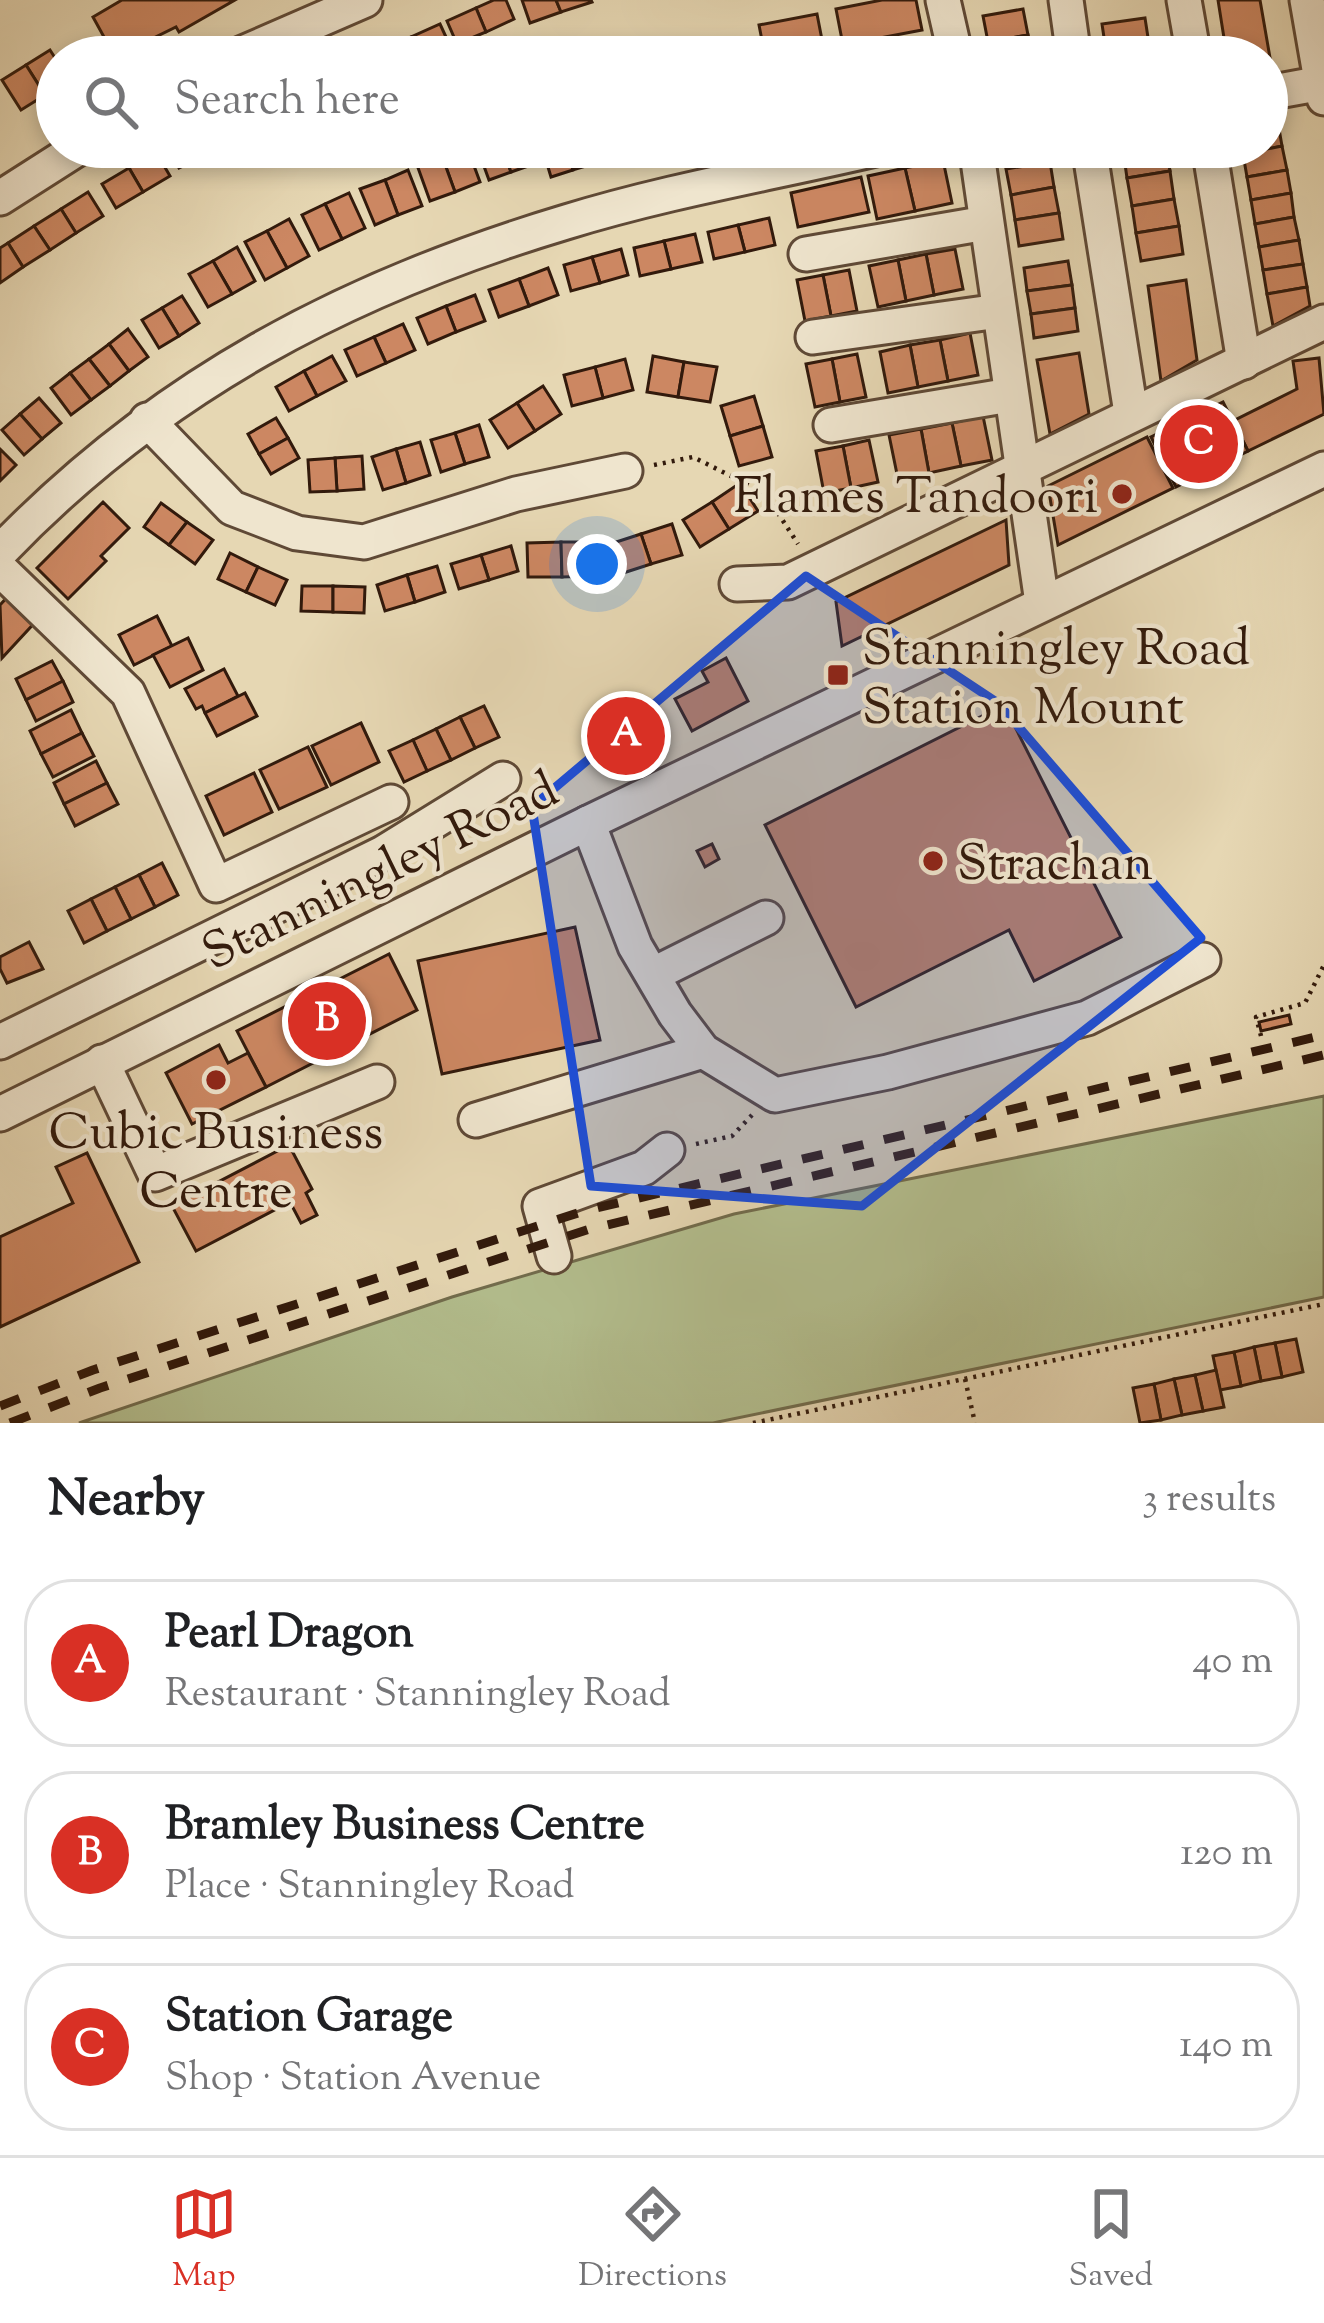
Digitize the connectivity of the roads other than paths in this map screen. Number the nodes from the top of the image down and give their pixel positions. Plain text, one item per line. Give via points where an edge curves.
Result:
1 (365, 0) edge
2 (943, 0) edge
3 (1066, 0) edge
4 (1184, 0) edge
5 (1314, 8) edge
6 (282, 36) edge
7 (944, 36) edge
8 (1072, 36) edge
9 (1190, 36) edge
10 (1323, 91) edge
11 (1288, 92) edge
12 (47, 168) edge
13 (790, 168) edge
14 (979, 168) edge
15 (1092, 168) edge
16 (1212, 168) edge
17 (0, 198) edge
18 (986, 223) junction
19 (806, 254) dead end
20 (999, 311) junction
21 (1324, 322) edge
22 (813, 337) dead end
23 (1244, 362) junction
24 (1010, 395) junction
25 (1131, 413) junction
26 (146, 420) junction
27 (830, 424) dead end
28 (1020, 468) junction
29 (1324, 469) edge
30 (625, 471) road end
31 (0, 552) edge
32 (0, 569) edge
33 (736, 584) dead end
34 (1042, 603) junction
35 (503, 779) dead end
36 (391, 802) dead end
37 (588, 824) junction
38 (766, 918) dead end
39 (1203, 960) dead end
40 (654, 974) junction
41 (0, 1042) edge
42 (703, 1052) junction
43 (102, 1063) junction
44 (377, 1082) dead end
45 (0, 1114) edge
46 (476, 1120) dead end
47 (667, 1150) road end
48 (554, 1256) dead end

1 - 6 street
2 - 7 street
3 - 8 street
4 - 9 street
5 - 10 street
10 - 11 street
12 - 17 street
13 - 26 street via 564,222 390,285 262,346
14 - 18 street
15 - 25 street
16 - 23 street
18 - 19 street
18 - 20 street
20 - 22 street
20 - 24 street
21 - 23 street
23 - 25 street
24 - 27 street
24 - 28 street
25 - 28 street
26 - 30 street via 232,508 297,533 364,542 516,494
26 - 31 street via 59,490
28 - 33 street via 788,582
28 - 34 street
29 - 34 street, Stanningley Road
32 - 36 street via 128,693 216,885
34 - 37 street, Stanningley Road
35 - 41 street via 383,853
37 - 40 street via 635,946
37 - 43 street, Stanningley Road
38 - 40 street
39 - 42 street via 1087,1018 775,1095
40 - 42 street
42 - 46 street
43 - 44 street via 155,1174
43 - 45 street, Stanningley Road
47 - 48 street via 644,1168 540,1206

